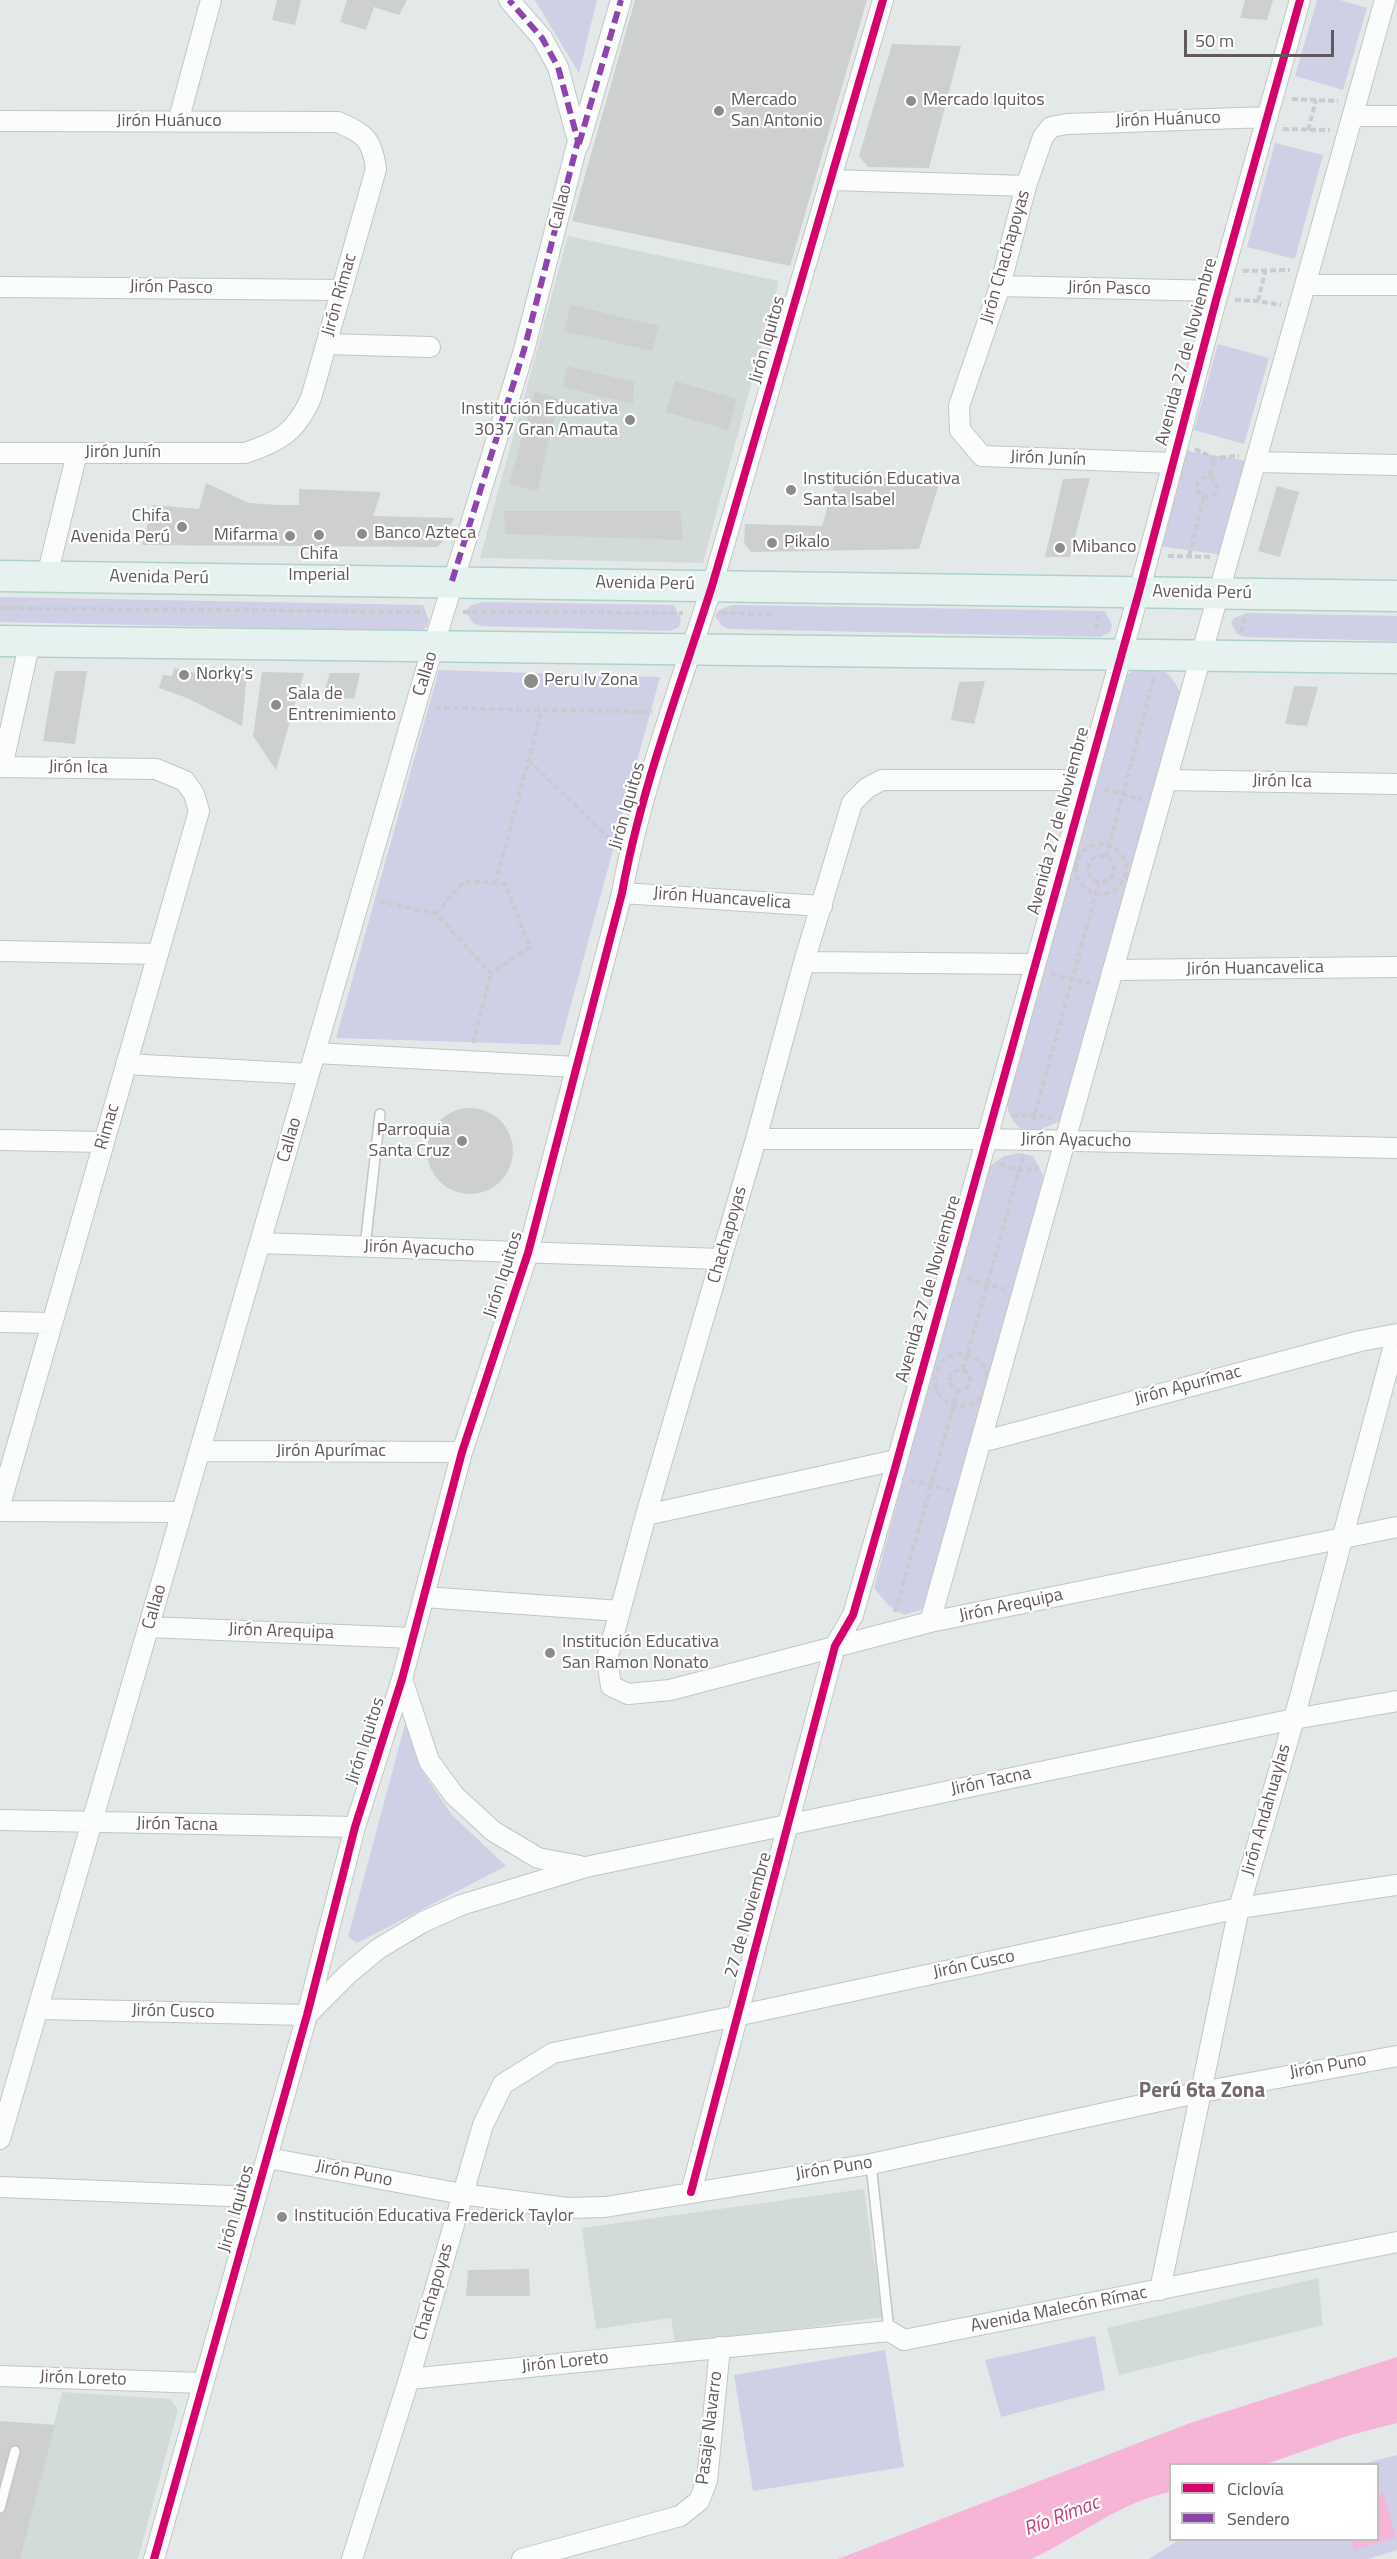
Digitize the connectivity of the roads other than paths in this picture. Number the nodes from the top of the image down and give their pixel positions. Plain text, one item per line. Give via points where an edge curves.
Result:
1 (211, 0) edge
2 (509, 0) edge
3 (621, 0) edge
4 (883, 0) edge
5 (1300, 0) edge
6 (1385, 0) edge
7 (1268, 115) junction
8 (1353, 116) junction
9 (1397, 116) edge
10 (0, 121) edge
11 (178, 122) junction
12 (338, 122) joint
13 (1068, 124) joint
14 (831, 180) junction
15 (1026, 186) junction
16 (565, 194) junction
17 (1307, 277) junction
18 (1397, 285) edge
19 (1000, 286) junction
20 (0, 287) edge
21 (342, 290) junction
22 (1217, 296) junction
23 (326, 344) junction
24 (430, 347) dead end
25 (959, 406) joint
26 (0, 453) edge
27 (77, 453) junction
28 (245, 453) joint
29 (1257, 459) junction
30 (1172, 463) junction
31 (1397, 465) edge
32 (0, 576) edge
33 (47, 576) junction
34 (452, 582) junction
35 (1220, 593) junction
36 (1397, 596) edge
37 (707, 599) junction
38 (1135, 606) junction
39 (0, 641) edge
40 (30, 641) junction
41 (435, 646) junction
42 (690, 649) junction
43 (1121, 655) junction
44 (1203, 656) junction
45 (1397, 658) edge
46 (1, 767) edge
47 (156, 769) joint
48 (1167, 780) junction
49 (1094, 784) junction
50 (1397, 784) edge
51 (622, 893) junction
52 (822, 906) junction
53 (0, 951) edge
54 (158, 954) junction
55 (804, 962) junction
56 (1397, 967) edge
57 (1038, 968) junction
58 (1113, 970) junction
59 (315, 1053) junction
60 (126, 1064) junction
61 (577, 1067) junction
62 (309, 1074) junction
63 (380, 1114) dead end
64 (1068, 1132) junction
65 (756, 1139) junction
66 (0, 1140) edge
67 (104, 1142) junction
68 (984, 1148) junction
69 (1397, 1148) edge
70 (260, 1243) junction
71 (365, 1247) junction
72 (528, 1253) junction
73 (721, 1259) junction
74 (0, 1322) edge
75 (52, 1323) junction
76 (1397, 1334) edge
77 (981, 1442) junction
78 (200, 1451) junction
79 (462, 1452) junction
80 (899, 1468) junction
81 (0, 1505) edge
82 (0, 1511) edge
83 (182, 1512) junction
84 (646, 1515) junction
85 (1397, 1527) edge
86 (1343, 1537) junction
87 (424, 1597) junction
88 (620, 1611) junction
89 (930, 1622) junction
90 (149, 1627) junction
91 (413, 1638) junction
92 (835, 1646) junction
93 (402, 1679) junction
94 (628, 1694) joint
95 (1397, 1701) edge
96 (1294, 1719) junction
97 (0, 1820) edge
98 (92, 1824) junction
99 (790, 1824) junction
100 (355, 1827) junction
101 (586, 1867) junction
102 (1397, 1885) edge
103 (1239, 1908) junction
104 (38, 2009) junction
105 (307, 2015) junction
106 (736, 2016) junction
107 (553, 2053) joint
108 (1397, 2056) edge
109 (1201, 2092) junction
110 (0, 2139) edge
111 (268, 2158) junction
112 (870, 2164) junction
113 (0, 2187) edge
114 (691, 2192) junction
115 (462, 2194) junction
116 (256, 2197) junction
117 (1397, 2242) edge
118 (1160, 2290) junction
119 (889, 2331) junction
120 (720, 2347) junction
121 (0, 2376) edge
122 (409, 2379) junction
123 (202, 2383) junction
124 (15, 2451) dead end
125 (0, 2508) edge
126 (154, 2559) edge
127 (352, 2559) edge
128 (522, 2559) edge

1 - 11 street
2 - 16 street, Callao via 542,38 558,67 578,141
3 - 16 street
4 - 14 street, Jirón Iquitos
5 - 7 street, Avenida 27 de Noviembre
6 - 8 street
7 - 13 street, Jirón Huánuco
7 - 22 street, Avenida 27 de Noviembre
8 - 9 street
8 - 17 street
10 - 11 street, Jirón Huánuco
11 - 12 street, Jirón Huánuco
12 - 21 street, Jirón Rímac via 366,138 374,150 376,169
13 - 15 street, Jirón Chachapoyas via 1051,127 1043,137
14 - 15 street
14 - 37 street, Jirón Iquitos
15 - 19 street, Jirón Chachapoyas
16 - 34 street, Callao via 524,350
17 - 18 street
17 - 29 street
19 - 22 street, Jirón Pasco
19 - 25 street, Jirón Chachapoyas
20 - 21 street, Jirón Pasco
21 - 23 street, Jirón Rímac
22 - 30 street, Avenida 27 de Noviembre
23 - 24 street
23 - 28 street, Jirón Rímac via 311,398 296,425 268,446
25 - 30 street, Jirón Junín via 960,429 982,456
26 - 27 street, Jirón Junín
27 - 28 street, Jirón Junín
27 - 33 street
29 - 31 street
29 - 35 street
30 - 38 street, Avenida 27 de Noviembre
32 - 33 main road, Avenida Perú
33 - 34 main road, Avenida Perú
34 - 37 main road, Avenida Perú
34 - 41 street, Callao
35 - 36 main road, Avenida Perú
35 - 38 main road, Avenida Perú
35 - 44 street
37 - 38 main road, Avenida Perú
37 - 42 street, Jirón Iquitos
38 - 43 street, Avenida 27 de Noviembre
39 - 40 main road
40 - 41 main road
40 - 46 street
41 - 42 main road
41 - 59 street, Callao
42 - 43 main road
42 - 51 street, Jirón Iquitos
43 - 44 main road
43 - 49 street, Avenida 27 de Noviembre
44 - 45 main road
44 - 48 street
46 - 47 street, Jirón Ica
47 - 54 street, Rimac via 185,781 194,794 198,811
48 - 50 street, Jirón Ica
48 - 58 street
49 - 52 street, Chachapoyas via 882,780 852,803
49 - 57 street, Avenida 27 de Noviembre
51 - 52 street, Jirón Huancavelica
51 - 61 street, Jirón Iquitos
52 - 55 street, Chachapoyas
53 - 54 street
54 - 60 street, Rimac
55 - 57 street
55 - 65 street, Chachapoyas
56 - 58 street, Jirón Huancavelica
57 - 68 street, Avenida 27 de Noviembre
58 - 64 street
59 - 61 street
59 - 62 street, Callao
60 - 62 street
60 - 67 street, Rimac
61 - 72 street, Jirón Iquitos
62 - 70 street, Callao
63 - 71 lane
64 - 68 street, Jirón Ayacucho
64 - 69 street, Jirón Ayacucho
64 - 77 street
65 - 68 street, Jirón Ayacucho
65 - 73 street, Chachapoyas
66 - 67 street
67 - 75 street, Rimac
68 - 80 street, Avenida 27 de Noviembre
70 - 71 street, Jirón Ayacucho
70 - 78 street, Callao
71 - 72 street, Jirón Ayacucho
72 - 73 street, Jirón Ayacucho
72 - 79 street, Jirón Iquitos
73 - 84 street, Chachapoyas
74 - 75 street
75 - 81 street, Rimac
76 - 77 street, Jirón Apurímac
76 - 86 street, Jirón Andahuaylas
77 - 89 street
78 - 79 street, Jirón Apurímac
78 - 83 street, Callao
79 - 87 street, Jirón Iquitos
80 - 84 street
80 - 92 street, Avenida 27 de Noviembre via 853,1615
82 - 83 street
83 - 90 street, Callao
84 - 88 street, Chachapoyas
85 - 86 street, Jirón Arequipa
86 - 89 street, Jirón Arequipa
86 - 96 street, Jirón Andahuaylas
87 - 88 street
87 - 91 street, Jirón Iquitos
88 - 94 street, Chachapoyas via 607,1659 611,1686
89 - 92 street, Jirón Arequipa
90 - 91 street, Jirón Arequipa
90 - 98 street, Callao
91 - 93 street, Jirón Iquitos
92 - 94 street, Jirón Arequipa via 670,1690
92 - 99 street, 27 de Noviembre
93 - 100 street, Jirón Iquitos
93 - 101 street, Jirón Tacna via 429,1761 454,1795 493,1831 538,1858
95 - 96 street, Jirón Tacna
96 - 99 street, Jirón Tacna
96 - 103 street, Jirón Andahuaylas
97 - 98 street, Jirón Tacna
98 - 100 street, Jirón Tacna
98 - 104 street, Callao
99 - 101 street, Jirón Tacna
99 - 106 street, 27 de Noviembre
100 - 105 street, Jirón Iquitos
101 - 105 street, Jirón Tacna via 462,1905 423,1922 378,1949
102 - 103 street, Jirón Cusco
103 - 106 street, Jirón Cusco
103 - 109 street, Jirón Andahuaylas
104 - 105 street, Jirón Cusco
104 - 110 street, Callao
105 - 111 street, Jirón Iquitos
106 - 107 street, Jirón Cusco
106 - 114 street, 27 de Noviembre
107 - 115 street, Chachapoyas via 503,2084 483,2125
108 - 109 street, Jirón Puno
109 - 112 street, Jirón Puno
109 - 118 street, Jirón Andahuaylas
111 - 115 street, Jirón Puno
111 - 116 street, Jirón Iquitos
112 - 114 street, Jirón Puno
112 - 119 lane
113 - 116 street
114 - 115 street, Jirón Puno via 605,2207 567,2208
115 - 122 street, Chachapoyas
116 - 123 street, Jirón Iquitos
117 - 118 street, Avenida Malecón Rímac
118 - 119 street, Avenida Malecón Rímac via 904,2340
119 - 120 street, Avenida Malecón Rímac
120 - 122 street, Jirón Loreto
120 - 128 street, Pasaje Navarro via 706,2481 699,2501 680,2516
121 - 123 street, Jirón Loreto
122 - 127 street, Chachapoyas
123 - 126 street, Jirón Iquitos
124 - 125 lane

